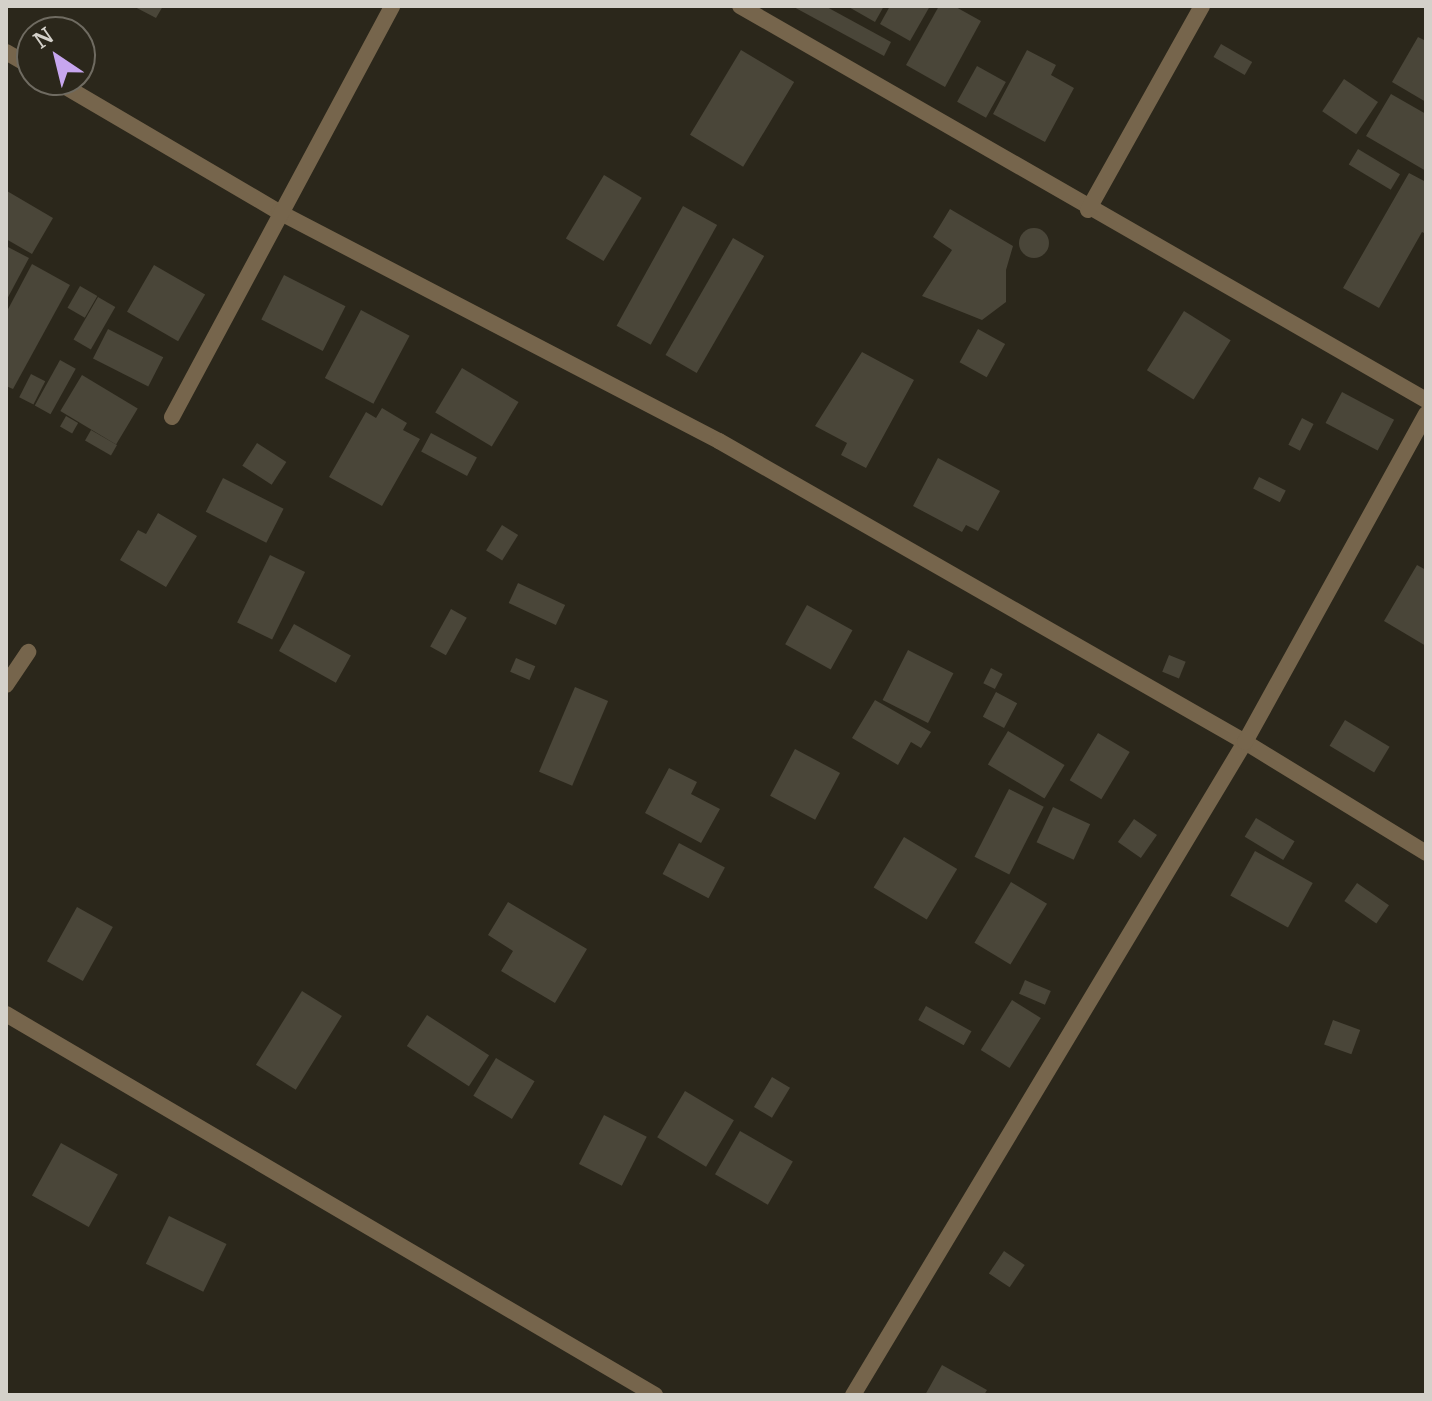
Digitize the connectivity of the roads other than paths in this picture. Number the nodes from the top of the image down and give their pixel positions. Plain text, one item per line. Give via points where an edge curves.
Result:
1 (392, 6) edge
2 (740, 6) edge
3 (1202, 6) edge
4 (81, 96) edge
5 (1088, 210) junction
6 (279, 212) junction
7 (1426, 400) edge
8 (1426, 414) edge
9 (172, 417) dead end
10 (28, 652) dead end
11 (6, 685) edge
12 (1245, 742) junction
13 (1426, 853) edge
14 (6, 1014) edge
15 (655, 1395) edge
16 (853, 1395) edge

1 - 6 street
2 - 5 street
3 - 5 street
4 - 6 street
5 - 7 street
6 - 9 street
6 - 12 street via 719,441
8 - 12 street
10 - 11 street
12 - 13 street
12 - 16 street
14 - 15 street

